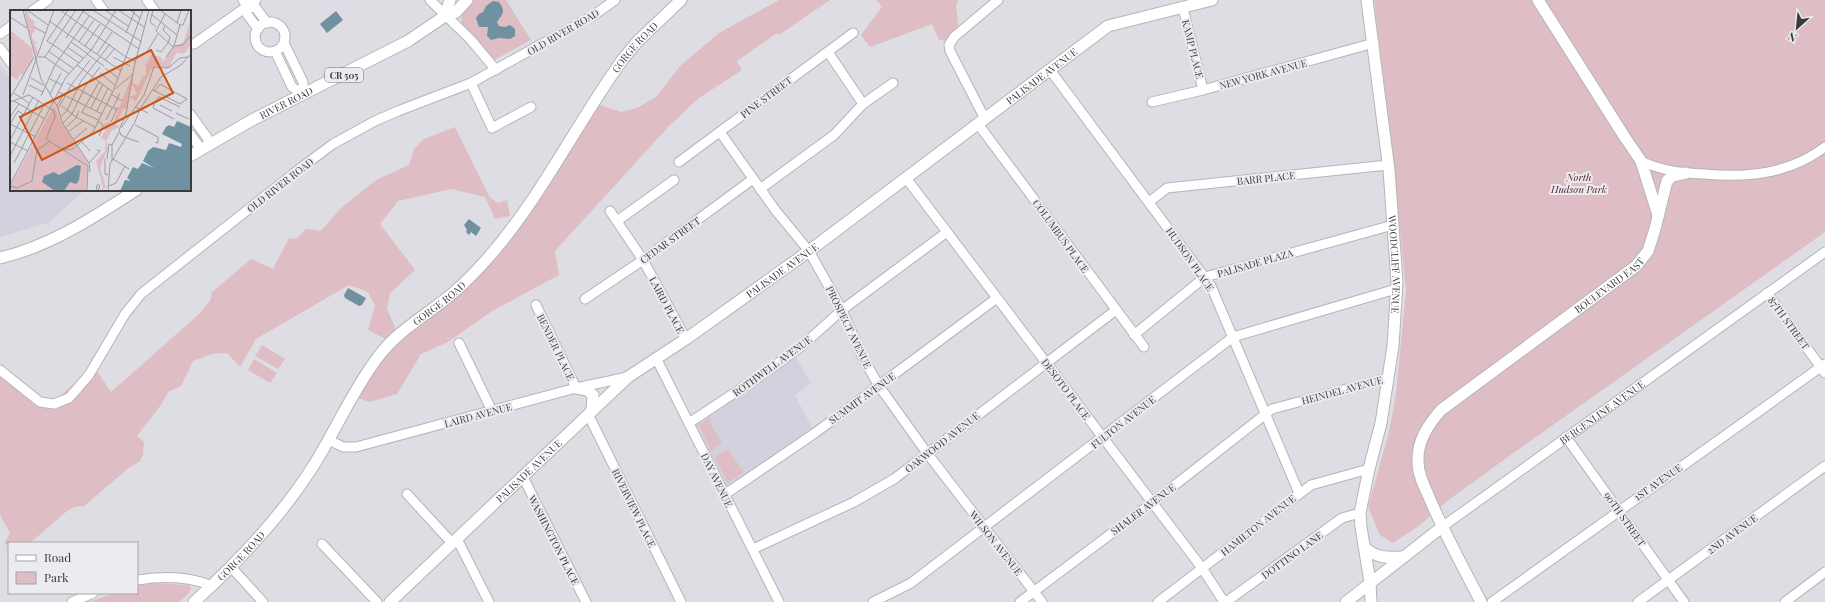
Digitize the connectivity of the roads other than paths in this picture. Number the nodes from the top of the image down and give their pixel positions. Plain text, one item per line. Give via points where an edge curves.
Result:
1 (48, 0) edge
2 (96, 0) edge
3 (147, 0) edge
4 (256, 0) edge
5 (430, 0) edge
6 (450, 0) edge
7 (467, 0) edge
8 (615, 0) edge
9 (681, 0) edge
10 (998, 0) edge
11 (1212, 0) edge
12 (1367, 0) edge
13 (1538, 0) edge
14 (245, 3) edge
15 (1182, 8) junction
16 (33, 10) edge
17 (103, 10) edge
18 (154, 10) edge
19 (445, 16) junction
20 (267, 23) junction
21 (10, 27) edge
22 (258, 29) junction
23 (853, 33) dead end
24 (0, 34) edge
25 (284, 43) junction
26 (1374, 43) junction
27 (191, 44) edge
28 (0, 48) edge
29 (275, 51) junction
30 (828, 52) junction
31 (10, 63) edge
32 (496, 70) junction
33 (1050, 70) junction
34 (471, 83) junction
35 (893, 83) dead end
36 (1203, 90) junction
37 (303, 94) junction
38 (1152, 102) dead end
39 (863, 104) junction
40 (531, 107) dead end
41 (191, 115) edge
42 (982, 122) junction
43 (720, 132) junction
44 (191, 135) edge
45 (211, 143) junction
46 (1825, 147) edge
47 (201, 149) junction
48 (191, 155) edge
49 (1641, 161) junction
50 (679, 162) dead end
51 (1388, 165) junction
52 (1686, 173) junction
53 (906, 178) junction
54 (753, 179) junction
55 (674, 180) dead end
56 (760, 189) junction
57 (135, 191) edge
58 (1149, 202) junction
59 (610, 211) dead end
60 (1658, 216) junction
61 (617, 221) junction
62 (1393, 225) junction
63 (947, 232) junction
64 (809, 251) junction
65 (1825, 252) edge
66 (0, 258) edge
67 (643, 260) junction
68 (1204, 277) junction
69 (1396, 289) junction
70 (1767, 293) junction
71 (997, 298) junction
72 (585, 299) dead end
73 (536, 306) dead end
74 (842, 310) junction
75 (1116, 310) junction
76 (1134, 335) junction
77 (1233, 337) junction
78 (686, 339) junction
79 (459, 343) dead end
80 (1144, 347) dead end
81 (656, 358) junction
82 (1046, 363) junction
83 (1824, 368) edge
84 (0, 370) edge
85 (628, 377) junction
86 (1388, 378) junction
87 (879, 386) junction
88 (576, 388) junction
89 (492, 411) junction
90 (590, 412) junction
91 (1265, 414) junction
92 (689, 423) junction
93 (1103, 437) junction
94 (1566, 437) junction
95 (329, 440) junction
96 (927, 453) junction
97 (1825, 466) edge
98 (1369, 469) junction
99 (523, 477) junction
100 (950, 483) joint
101 (1299, 493) junction
102 (407, 494) dead end
103 (724, 495) junction
104 (1152, 503) junction
105 (1619, 510) junction
106 (1360, 513) junction
107 (984, 527) junction
108 (1442, 527) junction
109 (454, 541) junction
110 (322, 544) dead end
111 (1364, 547) junction
112 (753, 549) junction
113 (1403, 557) junction
114 (231, 567) junction
115 (1202, 568) junction
116 (1825, 572) edge
117 (138, 580) edge
118 (1668, 580) junction
119 (1370, 582) junction
120 (212, 586) junction
121 (1034, 592) junction
122 (91, 594) edge
123 (72, 602) edge
124 (194, 602) edge
125 (263, 602) edge
126 (377, 602) edge
127 (390, 602) edge
128 (489, 602) edge
129 (586, 602) edge
130 (681, 602) edge
131 (779, 602) edge
132 (873, 602) edge
133 (1020, 602) edge
134 (1042, 602) edge
135 (1158, 602) edge
136 (1225, 602) edge
137 (1346, 602) edge
138 (1371, 602) edge
139 (1481, 602) edge
140 (1492, 602) edge
141 (1638, 602) edge
142 (1684, 602) edge
143 (1785, 602) edge

1 - 16 street
2 - 17 street
3 - 18 street
4 - 14 street
5 - 19 street
6 - 19 main road
7 - 19 main road, RIVER ROAD / CR 505 via 456,12
8 - 32 street, OLD RIVER ROAD via 594,15
9 - 95 main road, GORGE ROAD via 623,58 538,192 489,257 457,290 398,334 378,357
10 - 42 street, COLUMBUS PLACE via 954,37 949,45
11 - 15 main road, PALISADE AVENUE
12 - 26 main road, WOODCLIFF AVENUE
13 - 49 main road
14 - 20 street via 256,8
14 - 22 street via 247,14
14 - 27 street
15 - 33 main road, PALISADE AVENUE via 1108,26
15 - 36 street, KAMP PLACE
19 - 32 street via 471,40
19 - 37 main road, RIVER ROAD / CR 505 via 402,45
20 - 22 street
20 - 25 street via 275,23 281,28 285,35
21 - 24 street
22 - 29 street via 256,39 260,48
23 - 30 street, PINE STREET
25 - 29 street
25 - 37 street via 303,82
26 - 36 street, NEW YORK AVENUE
26 - 51 main road, WOODCLIFF AVENUE
28 - 31 street
29 - 37 street via 292,87
30 - 39 street
30 - 43 street, PINE STREET
32 - 34 street, OLD RIVER ROAD
33 - 42 main road, PALISADE AVENUE
33 - 58 street, HUDSON PLACE
34 - 40 street via 492,128
34 - 84 street, OLD RIVER ROAD via 375,121 334,144 298,170 141,294 125,314 89,375 74,394 62,402 40,402
35 - 39 street
36 - 38 street, NEW YORK AVENUE
37 - 45 main road, RIVER ROAD / CR 505
39 - 56 street via 834,135
41 - 45 street
42 - 53 main road, PALISADE AVENUE
42 - 75 street, COLUMBUS PLACE
43 - 50 street, PINE STREET
43 - 54 street, PROSPECT AVENUE
44 - 47 street
45 - 47 main road, RIVER ROAD / CR 505
46 - 52 street via 1803,162 1762,174 1730,176
47 - 48 main road, RIVER ROAD / CR 505
49 - 52 street via 1658,168
49 - 60 main road
51 - 58 street, BARR PLACE via 1167,188
51 - 62 main road, WOODCLIFF AVENUE
52 - 60 main road, BOULEVARD EAST via 1672,176 1668,180
53 - 63 street, DESOTO PLACE
53 - 64 main road, PALISADE AVENUE
54 - 56 street, PROSPECT AVENUE
54 - 67 street, CEDAR STREET
55 - 61 street
56 - 64 street, PROSPECT AVENUE
57 - 66 main road via 104,212 65,233 38,246
58 - 68 street, HUDSON PLACE
59 - 61 street, LAIRD PLACE
60 - 108 main road, BOULEVARD EAST via 1648,251 1636,266 1481,379 1441,410 1430,423 1421,438 1418,462 1420,476
61 - 67 street, LAIRD PLACE
62 - 68 street, PALISADE PLAZA
62 - 69 main road, WOODCLIFF AVENUE
63 - 71 street, DESOTO PLACE
63 - 74 street, ROTHWELL AVENUE
64 - 74 street, PROSPECT AVENUE
64 - 78 main road, PALISADE AVENUE
65 - 70 street, BERGENLINE AVENUE
67 - 72 street, CEDAR STREET
67 - 78 street, LAIRD PLACE
68 - 76 street, PALISADE PLAZA
68 - 77 street, HUDSON PLACE
69 - 77 street, FULTON AVENUE
69 - 86 main road, WOODCLIFF AVENUE via 1393,346
70 - 83 street, 87TH STREET
70 - 94 street, BERGENLINE AVENUE
71 - 82 street, DESOTO PLACE
71 - 87 street, SUMMIT AVENUE
73 - 88 street, BENDER PLACE
74 - 87 street, PROSPECT AVENUE via 862,356
74 - 92 street, ROTHWELL AVENUE via 803,345
75 - 76 street, COLUMBUS PLACE
75 - 82 street, OAKWOOD AVENUE
76 - 80 street, COLUMBUS PLACE
77 - 91 street, HUDSON PLACE
77 - 93 street, FULTON AVENUE
78 - 81 main road, PALISADE AVENUE
79 - 89 street
81 - 85 main road, PALISADE AVENUE
81 - 92 street, DAY AVENUE
82 - 93 street, DESOTO PLACE
82 - 96 street, OAKWOOD AVENUE
83 - 105 street, 1ST AVENUE
85 - 88 street, LAIRD AVENUE
85 - 90 main road, PALISADE AVENUE
86 - 91 street, HEINDEL AVENUE via 1296,402
86 - 98 main road, WOODCLIFF AVENUE via 1381,423
87 - 96 street, PROSPECT AVENUE
87 - 103 street, SUMMIT AVENUE
88 - 89 street, LAIRD AVENUE
88 - 90 main road via 587,390 594,395
89 - 95 street, LAIRD AVENUE via 356,447 343,447
90 - 99 main road, PALISADE AVENUE
90 - 130 street, RIVERVIEW PLACE
91 - 101 street, HUDSON PLACE
91 - 104 street, SHALER AVENUE
92 - 103 street, DAY AVENUE
93 - 104 street, DESOTO PLACE
93 - 107 street, FULTON AVENUE
94 - 105 street, 90TH STREET
94 - 108 street, BERGENLINE AVENUE
95 - 114 main road, GORGE ROAD via 278,515
96 - 100 street, PROSPECT AVENUE
96 - 112 street, OAKWOOD AVENUE via 876,490
97 - 118 street, 2ND AVENUE
98 - 101 street, HAMILTON AVENUE via 1311,485
98 - 106 main road, WOODCLIFF AVENUE
99 - 109 main road, PALISADE AVENUE
99 - 129 street, WASHINGTON PLACE
100 - 107 street, WILSON AVENUE
101 - 115 street, HAMILTON AVENUE
102 - 109 street
103 - 112 street, DAY AVENUE
104 - 115 street, DESOTO PLACE
104 - 121 street, SHALER AVENUE
105 - 118 street, 90TH STREET
105 - 140 street, 1ST AVENUE
106 - 111 main road, WOODCLIFF AVENUE
106 - 136 street, DOTTINO LANE via 1342,518
107 - 121 street, WILSON AVENUE
107 - 132 street, FULTON AVENUE via 911,583
108 - 113 main road, BERGENLINE AVENUE
108 - 139 main road, BOULEVARD EAST
109 - 127 main road, PALISADE AVENUE
109 - 128 street
110 - 126 street
111 - 113 main road via 1379,557
111 - 119 main road, WOODCLIFF AVENUE
112 - 131 street, DAY AVENUE
113 - 119 main road, BERGENLINE AVENUE
114 - 120 main road, GORGE ROAD
114 - 125 street
115 - 135 street, HAMILTON AVENUE
115 - 136 street, DESOTO PLACE
116 - 143 street
117 - 120 street via 154,577 187,579 202,581
118 - 141 street, 2ND AVENUE
118 - 142 street, 90TH STREET
119 - 137 main road, BERGENLINE AVENUE
119 - 138 main road, WOODCLIFF AVENUE
120 - 124 main road, GORGE ROAD
121 - 133 street, SHALER AVENUE
121 - 134 street, WILSON AVENUE
122 - 123 street

